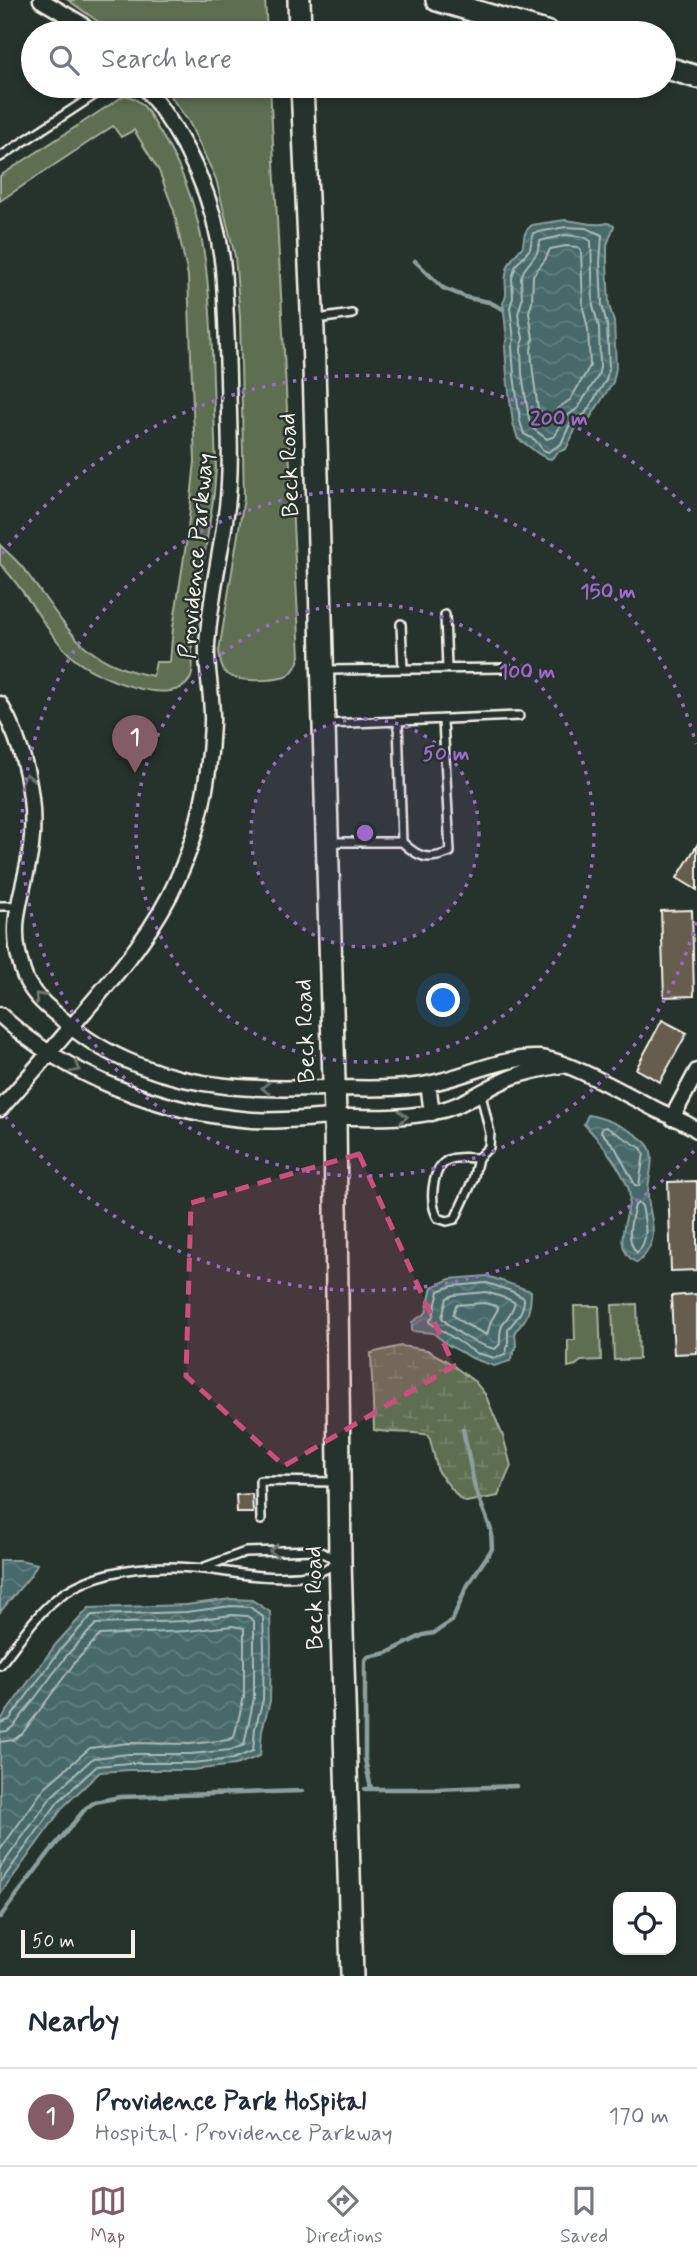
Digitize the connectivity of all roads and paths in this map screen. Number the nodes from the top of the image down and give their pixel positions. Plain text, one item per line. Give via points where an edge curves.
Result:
1 (41, 0) edge
2 (299, 0) edge
3 (437, 0) edge
4 (471, 5) edge
5 (77, 21) edge
6 (300, 21) edge
7 (516, 21) edge
8 (676, 71) edge
9 (697, 77) edge
10 (90, 98) edge
11 (153, 98) edge
12 (303, 98) edge
13 (0, 157) edge
14 (352, 314) dead end
15 (312, 319) junction
16 (445, 615) dead end
17 (401, 624) dead end
18 (447, 668) junction
19 (508, 668) dead end
20 (403, 669) junction
21 (322, 670) junction
22 (2, 711) edge
23 (519, 716) dead end
24 (443, 720) junction
25 (398, 722) junction
26 (324, 724) junction
27 (327, 842) junction
28 (402, 842) junction
29 (0, 906) edge
30 (18, 906) junction
31 (0, 1015) edge
32 (71, 1027) junction
33 (50, 1054) junction
34 (563, 1064) junction
35 (477, 1070) junction
36 (697, 1072) edge
37 (428, 1084) junction
38 (334, 1088) junction
39 (481, 1094) junction
40 (0, 1109) edge
41 (432, 1113) junction
42 (335, 1117) junction
43 (672, 1118) junction
44 (697, 1130) edge
45 (478, 1158) junction
46 (340, 1482) junction
47 (261, 1520) dead end
48 (340, 1561) junction
49 (201, 1568) junction
50 (0, 1665) edge
51 (352, 1976) edge

1 - 5 street
2 - 6 main road
3 - 4 main road
4 - 7 main road
8 - 9 main road
10 - 13 lane
11 - 32 street, Providence Parkway via 191,159 208,204 222,265 230,466 207,648 212,723 202,805 177,881 125,964
12 - 15 main road, Beck Road
14 - 15 lane
15 - 21 main road, Beck Road
16 - 18 lane
17 - 20 lane
18 - 19 lane
18 - 20 lane
20 - 21 lane
21 - 26 main road, Beck Road
30 -> 22 street via 31,846 30,789 22,755
23 - 24 lane
24 - 25 lane
24 - 28 lane via 450,852 438,857 417,856
25 - 26 lane
25 - 28 lane
26 - 27 main road, Beck Road
27 - 28 lane
27 - 38 main road, Beck Road
29 - 30 lane
32 -> 30 street via 27,984 16,948
31 - 33 street
32 - 33 street, Providence Parkway
38 -> 32 street via 262,1089 189,1080 121,1058
33 - 40 street, Providence Parkway
33 -> 42 street via 109,1085 186,1110 251,1120
34 - 35 street via 521,1058
34 - 39 street via 514,1076
34 - 43 street
35 - 37 street
35 - 39 street
36 - 43 street
37 - 38 street
37 - 41 street
38 - 42 main road, Beck Road
39 - 41 street
39 - 45 lane via 490,1133 489,1147
42 -> 41 street
42 - 46 main road, Beck Road
43 - 44 street
45 - 45 lane via 459,1214 447,1221 438,1218 433,1210 433,1189 442,1165 454,1158
46 - 47 lane via 260,1481
46 - 48 main road, Beck Road
48 - 49 lane via 304,1575 247,1575
48 -> 49 lane via 316,1550 245,1552
48 - 51 main road, Beck Road
49 - 50 lane via 120,1571 90,1580 64,1593 42,1613

